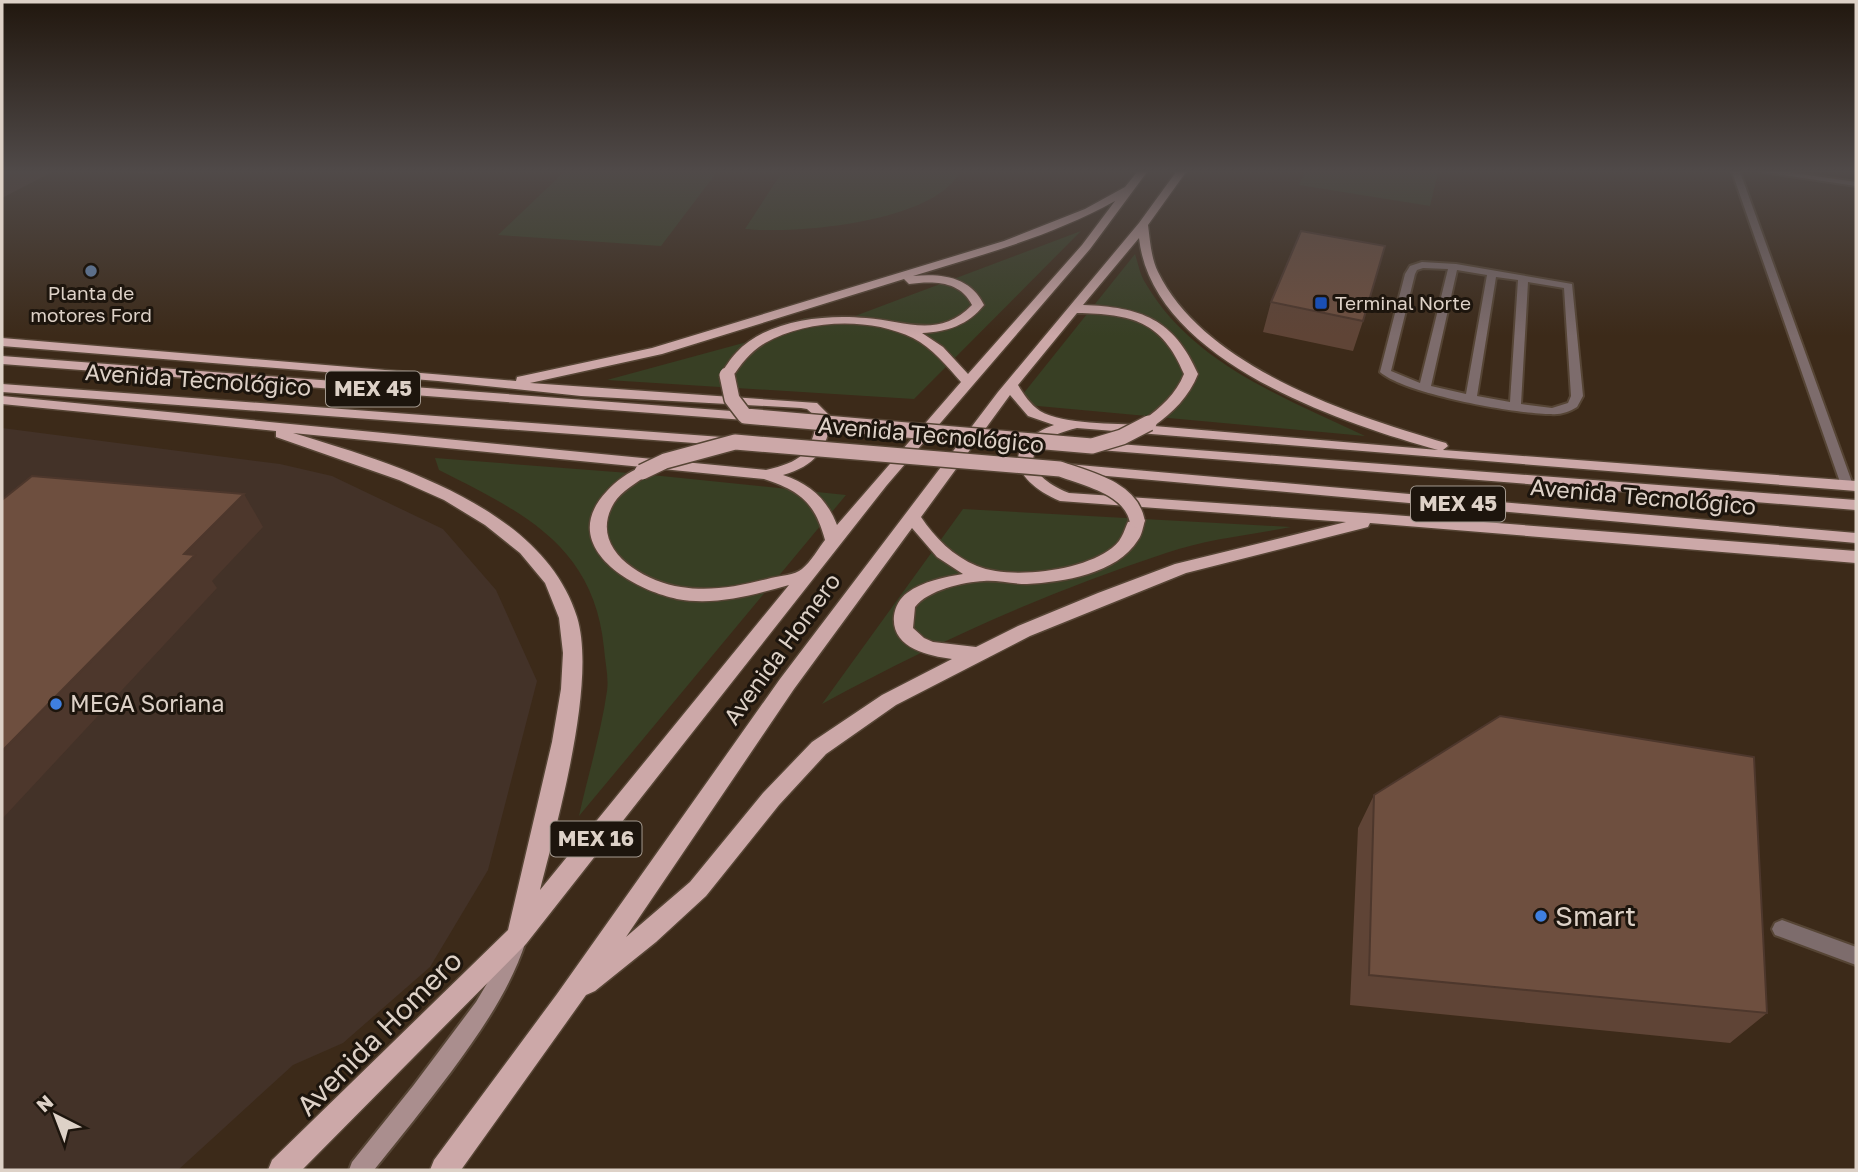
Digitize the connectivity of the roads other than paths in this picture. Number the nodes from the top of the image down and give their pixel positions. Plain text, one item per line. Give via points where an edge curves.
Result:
1 (1053, 227) edge
2 (1102, 227) edge
3 (1142, 227) edge
4 (1143, 227) edge
5 (1756, 227) edge
6 (1453, 267) junction
7 (1492, 273) junction
8 (1523, 278) junction
9 (842, 294) junction
10 (1074, 309) junction
11 (903, 329) junction
12 (2, 342) edge
13 (2, 360) edge
14 (505, 383) junction
15 (963, 387) junction
16 (1425, 387) junction
17 (2, 388) edge
18 (1007, 390) junction
19 (1471, 397) junction
20 (2, 400) edge
21 (1515, 407) junction
22 (745, 416) junction
23 (241, 422) junction
24 (1077, 425) junction
25 (735, 442) junction
26 (1092, 446) junction
27 (1496, 459) junction
28 (1060, 469) junction
29 (766, 475) junction
30 (1852, 486) edge
31 (1856, 505) edge
32 (912, 516) junction
33 (1381, 519) junction
34 (1856, 538) edge
35 (834, 541) junction
36 (1856, 557) edge
37 (806, 575) junction
38 (985, 575) junction
39 (981, 653) junction
40 (1782, 929) dead end
41 (518, 936) junction
42 (1856, 956) edge
43 (572, 993) junction
44 (282, 1170) edge
45 (360, 1170) edge
46 (444, 1170) edge

1 - 9 main road
2 - 15 main road, Avenida Homero
3 - 10 main road, Avenida Homero
4 - 27 main road via 1152,272 1166,298 1192,326 1241,363 1344,416
5 - 30 street
6 - 7 street
6 - 16 street
6 - 16 street via 1413,268 1386,365 1385,372 1394,378
7 - 8 street
7 - 19 street
8 - 21 street
8 - 21 street via 1569,286 1577,396 1573,405 1555,411
9 - 11 main road via 917,278 944,279 976,297 978,305 963,321 942,329
9 - 14 main road via 618,361
10 - 18 main road, Avenida Homero
10 - 26 main road, bridge via 1123,310 1138,315 1175,343 1191,374 1172,405 1149,423 1122,438
11 - 15 main road via 933,345
11 - 22 main road, bridge via 876,322 822,322 760,340 744,349 726,375 732,399
12 - 14 main road
13 - 22 main road, Avenida Tecnológico / MEX 45
14 - 29 main road via 801,404 820,411 823,431 807,462
15 - 35 main road, Avenida Homero / MEX 16
16 - 19 street
17 - 25 main road, Avenida Tecnológico / MEX 45
18 - 24 main road via 1035,414
18 - 32 main road, Avenida Homero / MEX 16
19 - 21 street
20 - 23 main road
22 - 26 main road, Avenida Tecnológico / MEX 45, bridge
23 - 29 main road
23 - 41 main road via 420,481 474,510 515,541 556,588 567,616 572,650 571,700
24 - 27 main road
24 - 33 main road via 1046,431 1028,453 1026,467 1033,481 1066,498
25 - 28 main road, Avenida Tecnológico / MEX 45, bridge
25 - 37 main road, bridge via 665,461 620,487 600,516 603,548 631,577 695,595 724,595
26 - 31 main road, Avenida Tecnológico / MEX 45
27 - 30 main road
28 - 34 main road, Avenida Tecnológico / MEX 45
28 - 38 main road, bridge via 1115,490 1134,507 1137,534 1125,548 1101,562 1065,574 1028,580
29 - 35 main road via 788,481 821,504
32 - 38 main road via 933,546 950,560
32 - 43 main road, Avenida Homero / MEX 16 via 787,684
33 - 36 main road
33 - 39 main road via 1181,569 1104,597
35 - 37 main road, Avenida Homero / MEX 16
37 - 41 main road, Avenida Homero / MEX 16
38 - 39 main road via 920,593 909,601 903,623 912,638 928,648 947,654
39 - 43 main road via 890,700 820,748 771,799 698,889
40 - 42 street
41 - 44 main road, Avenida Homero / MEX 16
41 - 45 main road, Avenida Homero via 498,988
43 - 46 main road, Avenida Homero / MEX 16

